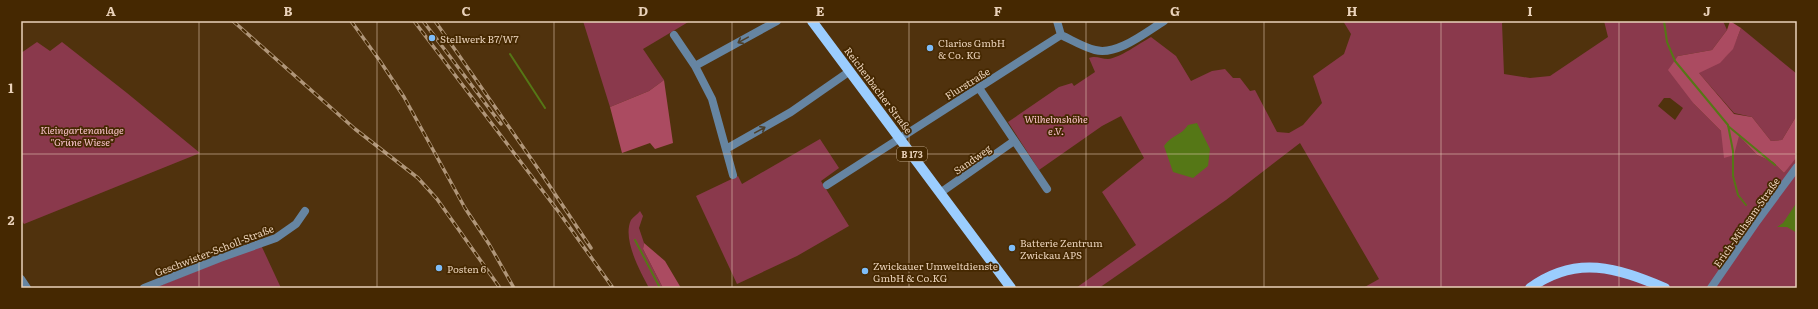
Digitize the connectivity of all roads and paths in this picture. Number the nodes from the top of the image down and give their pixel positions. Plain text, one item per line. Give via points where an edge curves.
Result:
1 (777, 21) edge
2 (812, 21) edge
3 (1057, 21) edge
4 (1164, 21) edge
5 (674, 35) dead end
6 (1061, 35) junction
7 (695, 66) junction
8 (850, 71) junction
9 (979, 88) junction
10 (900, 138) junction
11 (1014, 141) junction
12 (726, 149) junction
13 (1797, 167) edge
14 (733, 175) dead end
15 (827, 185) dead end
16 (1047, 189) dead end
17 (940, 193) junction
18 (305, 211) dead end
19 (21, 279) edge
20 (27, 288) edge
21 (144, 288) edge
22 (1011, 288) edge
23 (1530, 288) edge
24 (1665, 288) edge
25 (1711, 288) edge

1 -> 7 street
2 - 8 main road, Reichenbacher Straße / B 173
3 - 6 street
4 - 6 street via 1120,48 1108,51 1096,51
5 - 7 street
6 - 9 street, Flurstraße
7 - 12 street via 712,99
8 - 10 main road, Reichenbacher Straße / B 173
12 -> 8 street via 791,112
9 - 10 street, Flurstraße
9 - 11 street
10 - 15 street, Flurstraße
10 - 17 main road, Reichenbacher Straße / B 173
11 - 16 street
11 - 17 street, Sandweg
12 - 14 street
13 - 25 street, Erich-Mühsam-Straße
17 - 22 main road, Reichenbacher Straße / B 173
18 - 21 street, Geschwister-Scholl-Straße via 296,224 276,238
19 - 20 street
23 - 24 main road via 1558,274 1595,267 1610,268

